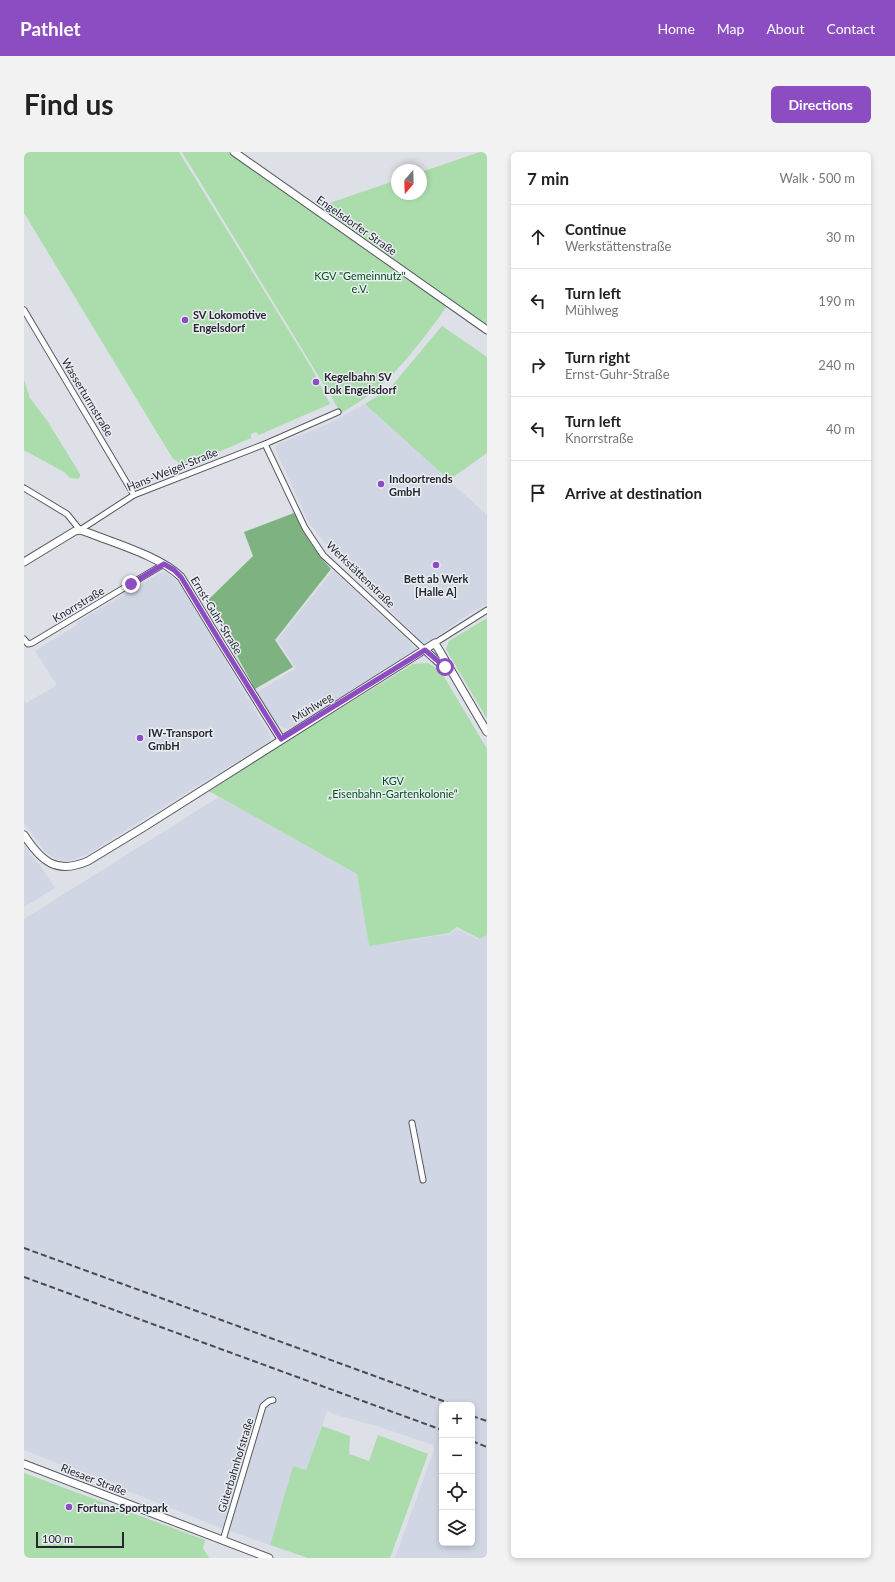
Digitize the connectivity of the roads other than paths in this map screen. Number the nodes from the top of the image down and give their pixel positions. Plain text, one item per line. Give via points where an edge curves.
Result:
1 (234, 152) edge
2 (24, 310) edge
3 (487, 330) edge
4 (338, 412) dead end
5 (265, 444) junction
6 (24, 488) edge
7 (134, 495) junction
8 (80, 530) junction
9 (24, 562) edge
10 (164, 564) junction
11 (487, 610) edge
12 (24, 639) edge
13 (435, 643) junction
14 (425, 650) junction
15 (456, 681) junction
16 (487, 732) edge
17 (281, 739) junction
18 (24, 835) edge
19 (412, 1123) dead end
20 (422, 1180) dead end
21 (273, 1400) dead end
22 (24, 1464) edge
23 (223, 1540) junction
24 (269, 1558) edge

1 - 3 street, Engelsdorfer Straße
2 - 7 street, Wasserturmstraße
4 - 5 street, Hans-Weigel-Straße
5 - 7 street, Hans-Weigel-Straße
5 - 14 street, Werkstättenstraße via 305,528 320,551
6 - 8 street via 67,514
7 - 8 street, Hans-Weigel-Straße
8 - 9 street, Hans-Weigel-Straße
8 - 10 street, Ernst-Guhr-Straße
10 - 12 street, Knorrstraße via 32,643 28,644
10 - 17 street, Ernst-Guhr-Straße via 181,577
11 - 13 street, Mühlweg
13 - 14 street, Mühlweg
13 - 15 street, Werkstättenstraße
14 - 15 street, Werkstättenstraße via 445,667
14 - 17 street, Mühlweg
15 - 16 street, Werkstättenstraße
17 - 18 street, Mühlweg via 161,816 78,865 55,865 45,861
19 - 20 street
21 - 23 street, Güterbahnhofstraße via 263,1406
22 - 23 street, Riesaer Straße
23 - 24 street, Riesaer Straße

